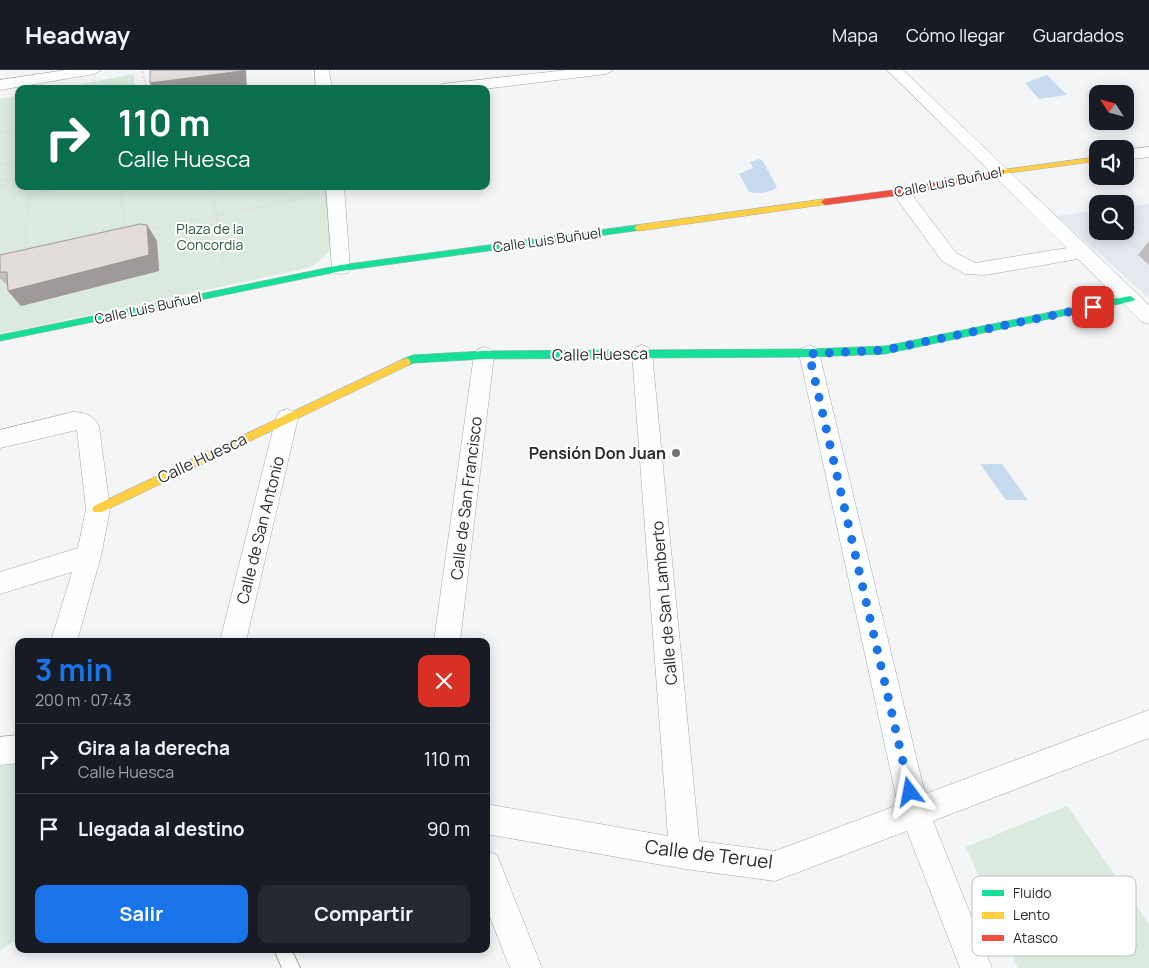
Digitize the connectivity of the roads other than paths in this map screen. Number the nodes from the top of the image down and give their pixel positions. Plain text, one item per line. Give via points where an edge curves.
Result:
1 (94, 70) edge
2 (322, 70) edge
3 (606, 70) edge
4 (894, 70) edge
5 (4, 83) edge
6 (324, 85) edge
7 (477, 85) edge
8 (1149, 152) edge
9 (1134, 154) edge
10 (1089, 160) edge
11 (999, 172) junction
12 (335, 190) edge
13 (902, 192) junction
14 (1081, 252) junction
15 (341, 268) junction
16 (1130, 299) junction
17 (1149, 317) edge
18 (0, 338) edge
19 (642, 353) junction
20 (809, 354) junction
21 (484, 355) junction
22 (287, 418) junction
23 (0, 439) edge
24 (98, 509) junction
25 (89, 556) junction
26 (0, 583) edge
27 (65, 638) edge
28 (234, 638) edge
29 (447, 638) edge
30 (1149, 724) edge
31 (15, 749) edge
32 (0, 751) edge
33 (914, 811) junction
34 (490, 820) edge
35 (685, 854) junction
36 (490, 876) edge
37 (284, 953) edge
38 (290, 968) edge
39 (526, 968) edge
40 (976, 968) edge

1 - 5 street
2 - 6 street
3 - 7 street
4 - 11 street
8 - 9 street
10 - 11 street, Calle Luis Buñuel
11 - 13 street, Calle Luis Buñuel
11 - 14 street
12 - 15 street
13 - 14 street via 949,257 972,269
13 - 15 street, Calle Luis Buñuel
14 - 16 street
15 - 18 street, Calle Luis Buñuel
16 - 17 street
16 - 20 street, Calle Huesca via 885,350
19 - 20 street, Calle Huesca
19 - 21 street, Calle Huesca
19 - 35 street, Calle de San Lamberto
20 - 33 street
21 - 22 street, Calle Huesca via 413,359
21 - 29 street, Calle de San Francisco
22 - 24 street, Calle Huesca
22 - 28 street, Calle de San Antonio
23 - 24 street via 73,421 84,422 88,429
24 - 25 street
25 - 26 street
25 - 27 street
30 - 33 street, Calle de Teruel
31 - 32 street
33 - 35 street, Calle de Teruel via 775,866
33 - 40 street
34 - 35 street, Calle de Teruel
36 - 39 street
37 - 38 lane

